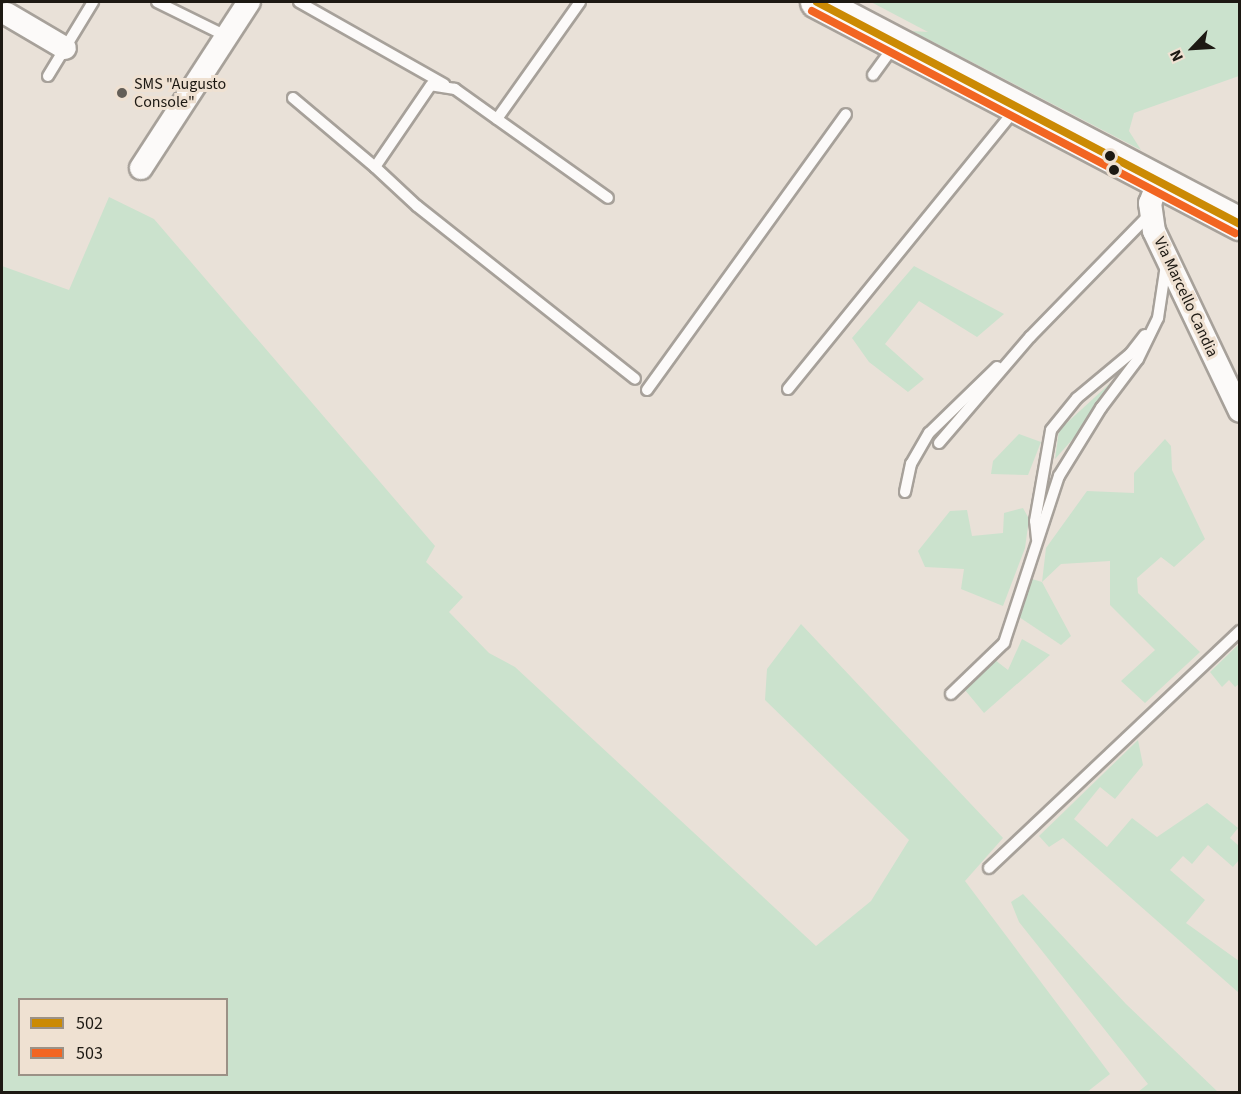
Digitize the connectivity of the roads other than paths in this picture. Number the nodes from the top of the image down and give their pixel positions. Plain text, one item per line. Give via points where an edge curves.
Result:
1 (93, 2) edge
2 (157, 2) edge
3 (249, 2) edge
4 (299, 2) edge
5 (580, 2) edge
6 (817, 2) edge
7 (7, 14) dead end
8 (226, 36) junction
9 (895, 44) junction
10 (65, 48) junction
11 (873, 75) dead end
12 (48, 76) dead end
13 (455, 89) junction
14 (293, 98) dead end
15 (1018, 106) junction
16 (846, 114) dead end
17 (497, 119) junction
18 (375, 167) junction
19 (141, 168) dead end
20 (1160, 180) junction
21 (608, 198) dead end
22 (1149, 215) junction
23 (1239, 224) edge
24 (1167, 255) junction
25 (1158, 318) junction
26 (1030, 337) junction
27 (635, 379) dead end
28 (788, 389) dead end
29 (647, 390) dead end
30 (1239, 411) edge
31 (939, 442) dead end
32 (905, 492) dead end
33 (1038, 547) junction
34 (1239, 631) edge
35 (951, 694) dead end
36 (988, 868) dead end

1 - 10 lane
2 - 8 lane
3 - 8 street
4 - 13 lane
5 - 17 lane
6 - 9 main road
7 - 10 street
8 - 19 street
9 - 11 lane
9 - 15 main road
10 - 12 lane
13 - 17 lane
13 - 18 lane via 431,85
14 - 18 lane
15 - 20 main road
15 - 28 lane
16 - 29 lane
17 - 21 lane
18 - 27 lane via 417,206
20 - 22 street, Via Marcello Candia
20 - 23 main road
22 - 24 street, Via Marcello Candia
22 - 26 lane
24 - 25 lane
24 - 30 street, Via Marcello Candia
25 - 33 lane via 1138,359 1101,408 1059,476
25 - 33 lane via 1130,354 1077,398 1051,430 1035,521
26 - 31 lane
26 - 32 lane via 929,433 911,464
33 - 35 lane via 1004,643
34 - 36 lane

